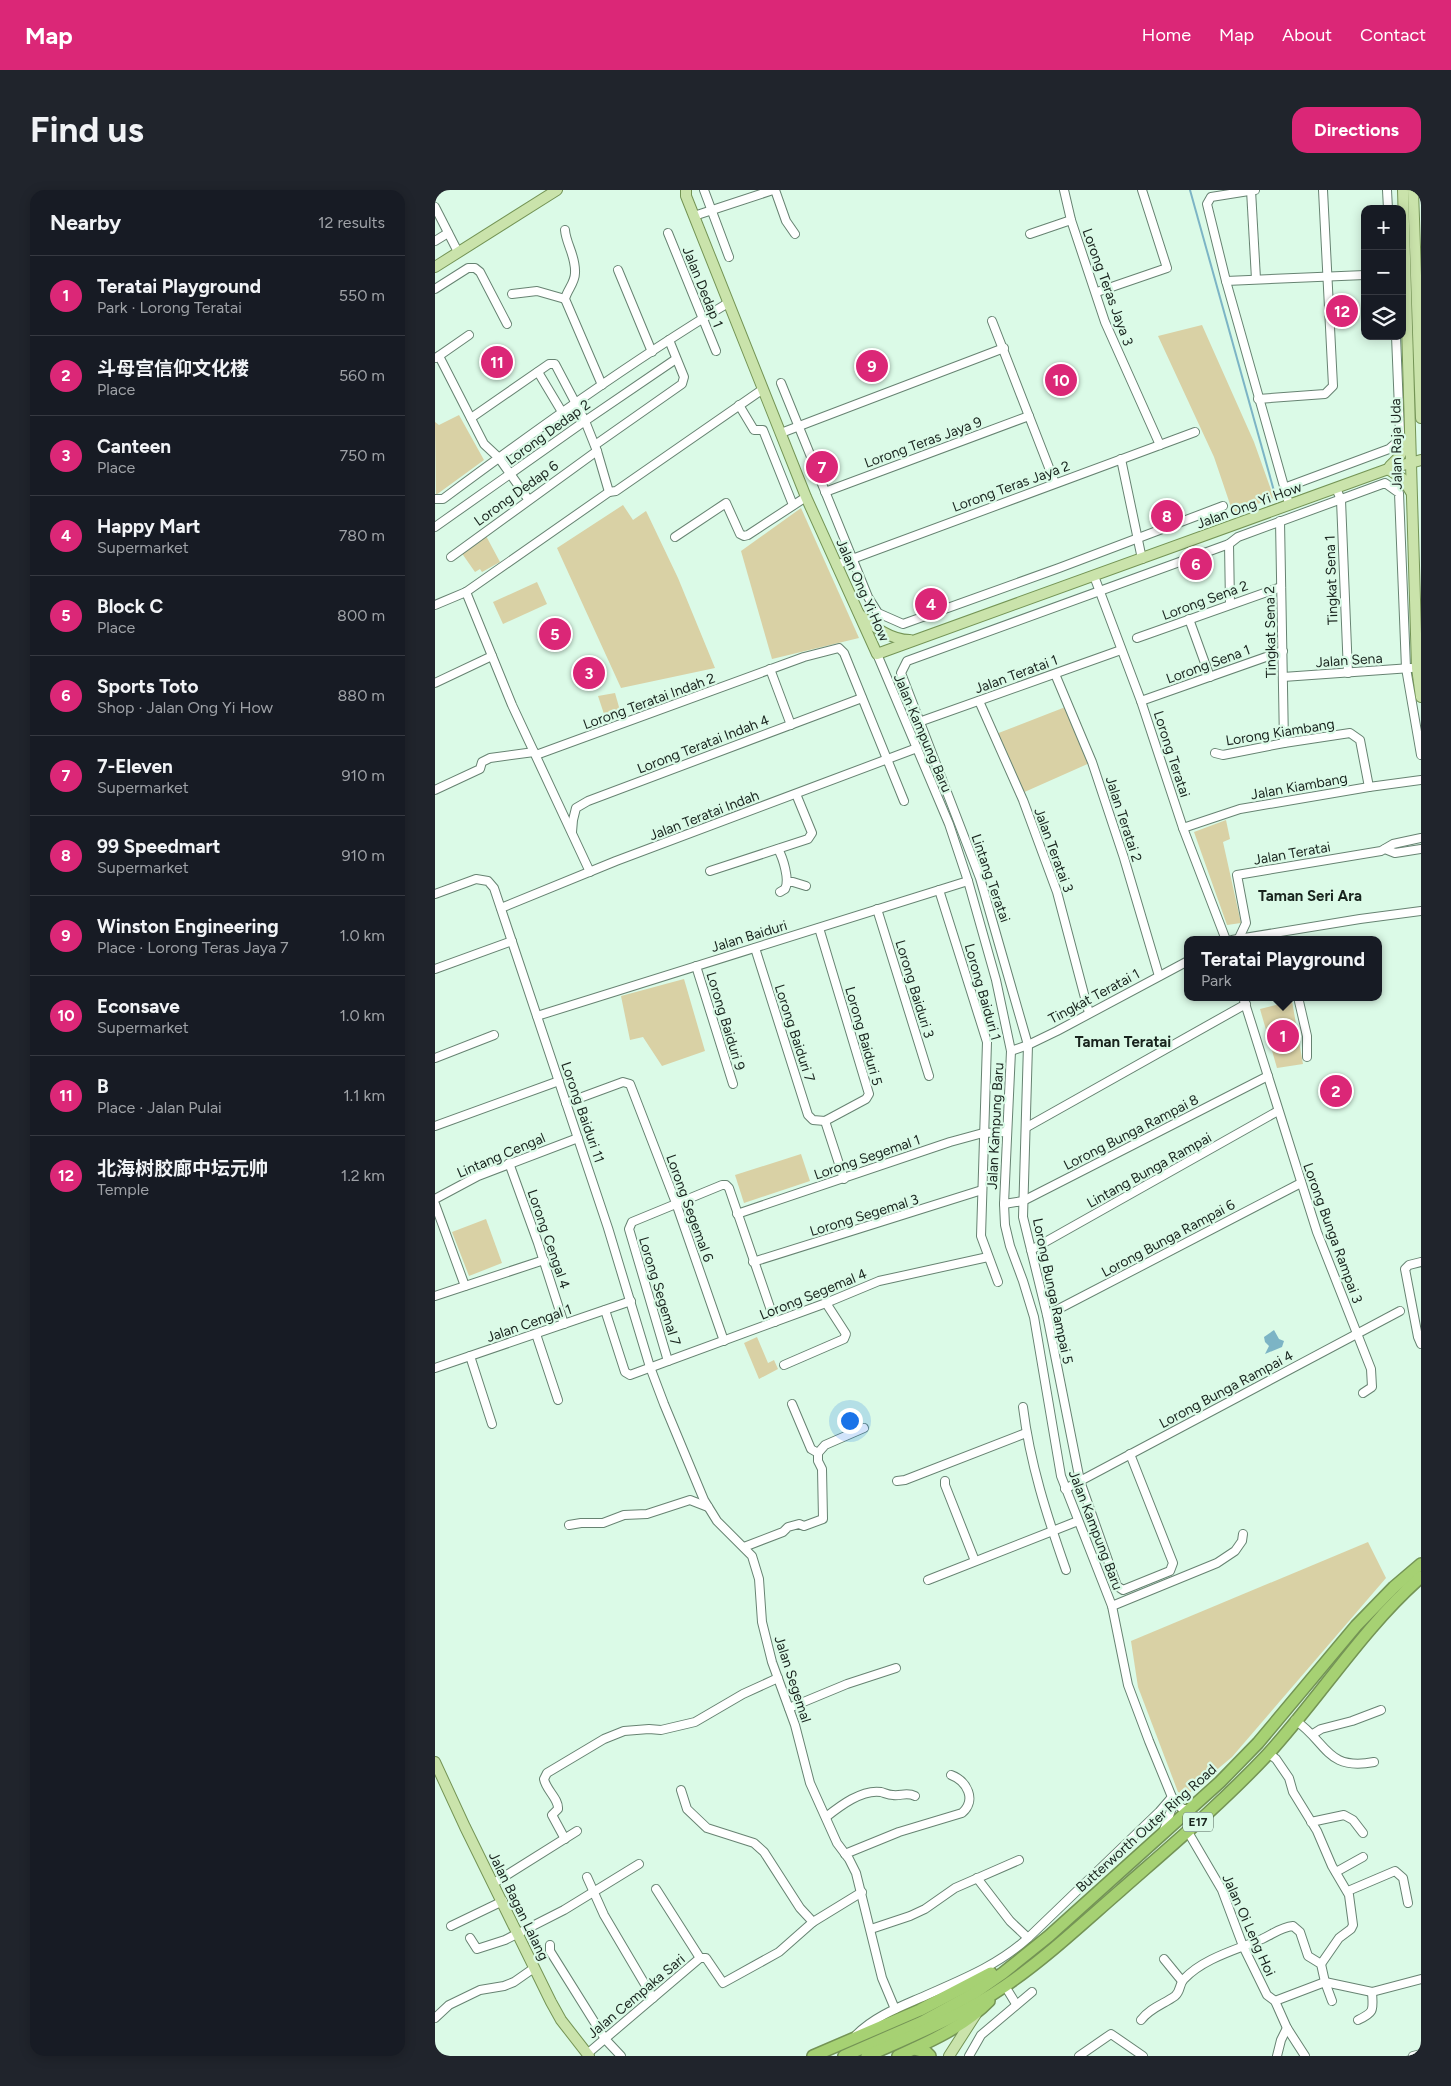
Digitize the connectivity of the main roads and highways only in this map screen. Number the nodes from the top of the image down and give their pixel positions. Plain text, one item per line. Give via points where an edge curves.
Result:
1 (557, 190) edge
2 (1403, 190) edge
3 (1413, 190) edge
4 (683, 192) edge
5 (435, 267) edge
6 (1408, 277) edge
7 (1417, 326) junction
8 (1421, 337) edge
9 (1416, 357) edge
10 (1421, 418) edge
11 (1411, 436) junction
12 (1416, 461) edge
13 (1388, 469) junction
14 (1411, 493) junction
15 (857, 612) junction
16 (915, 640) junction
17 (1421, 697) edge
18 (1421, 1564) edge
19 (1421, 1577) edge
20 (436, 1767) edge
21 (1025, 1954) junction
22 (1002, 1988) junction
23 (977, 2013) junction
24 (923, 2026) junction
25 (914, 2049) junction
26 (588, 2055) edge
27 (813, 2056) edge
28 (844, 2056) edge
29 (867, 2056) edge
30 (898, 2056) edge
31 (930, 2056) edge
32 (949, 2056) edge

1 - 5 main road
2 - 6 main road, Jalan Raja Uda
3 - 6 main road, Jalan Raja Uda
4 - 15 main road, Jalan Ong Yi How via 806,497
6 - 7 main road, Jalan Raja Uda
6 - 9 main road, Jalan Raja Uda
7 - 8 main road
7 - 9 main road, Jalan Raja Uda
9 - 10 main road, Jalan Raja Uda
9 - 11 main road, Jalan Raja Uda
11 - 12 main road, Jalan Raja Uda
11 - 13 main road
12 - 13 main road, Jalan Ong Yi How
12 - 14 main road, Jalan Raja Uda
13 - 14 main road via 1403,479
13 - 16 main road, Jalan Ong Yi How
14 - 17 main road, Jalan Raja Uda via 1411,668
15 - 16 main road via 898,640
15 - 16 main road, Jalan Ong Yi How via 877,654
18 - 21 highway, Butterworth Outer Ring Road / E17 via 1356,1626 1258,1743 1220,1782
19 - 22 highway, Butterworth Outer Ring Road / E17 via 1371,1627 1268,1753 1188,1832 1054,1948
20 - 26 main road, Jalan Bagan Lalang via 561,2020
21 - 24 highway, Butterworth Outer Ring Road / E17 via 1003,1973
21 - 27 highway via 920,2010
22 - 23 highway
22 - 24 highway, Butterworth Outer Ring Road / E17
23 - 25 highway
23 - 32 main road
24 - 28 highway, Butterworth Outer Ring Road / E17
24 - 29 highway, Butterworth Outer Ring Road / E17
25 - 30 highway
25 - 31 highway

